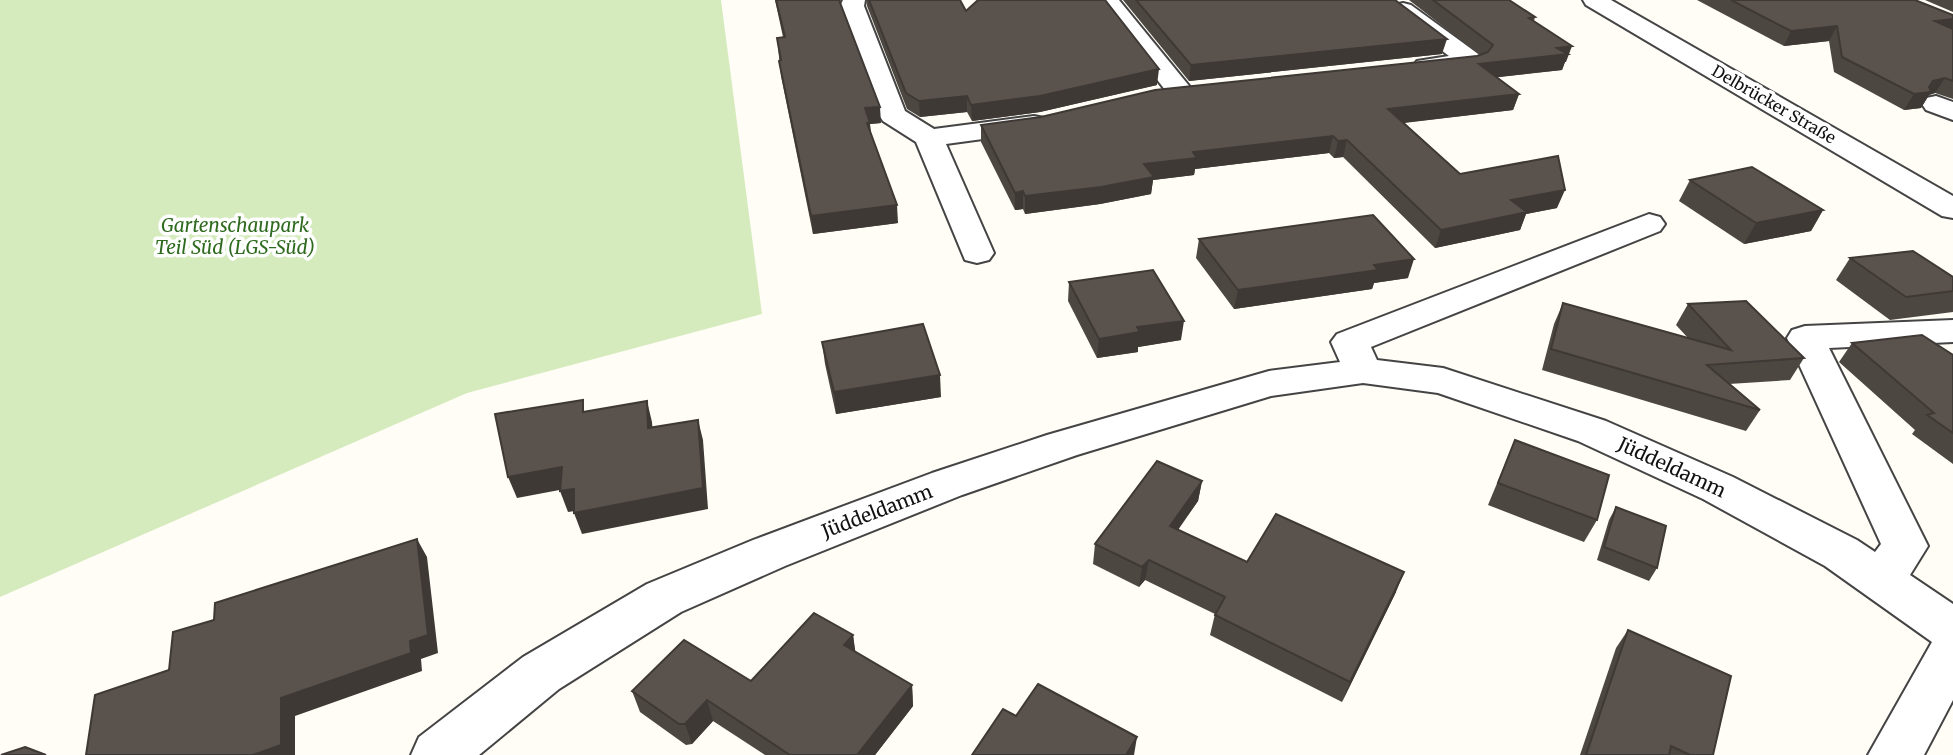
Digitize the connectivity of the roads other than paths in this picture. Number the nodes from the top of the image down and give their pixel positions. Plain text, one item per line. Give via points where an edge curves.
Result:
1 (855, 0) edge
2 (1107, 0) edge
3 (1594, 0) edge
4 (1394, 3) edge
5 (1402, 68) edge
6 (1208, 90) edge
7 (1181, 93) junction
8 (1153, 96) edge
9 (1053, 120) edge
10 (929, 138) junction
11 (1953, 209) edge
12 (1649, 224) dead end
13 (976, 253) dead end
14 (1953, 331) edge
15 (1363, 371) junction
16 (1881, 581) junction
17 (1953, 630) edge
18 (1953, 652) edge
19 (438, 755) edge
20 (1895, 755) edge

1 - 10 street via 852,6 892,115
2 - 7 street
3 - 11 street, Delbrücker Straße
4 - 5 street via 1472,61
6 - 7 street
7 - 8 street
9 - 10 street
10 - 13 street
12 - 15 street via 1350,342
14 - 16 street via 1805,338 1905,546
15 - 16 street, Jüddeldamm via 1444,381 1592,431 1717,488 1841,553
15 - 19 street, Jüddeldamm via 1269,384 1062,445 769,553 653,605 541,673
16 - 17 street, Jüddeldamm
18 - 20 street

